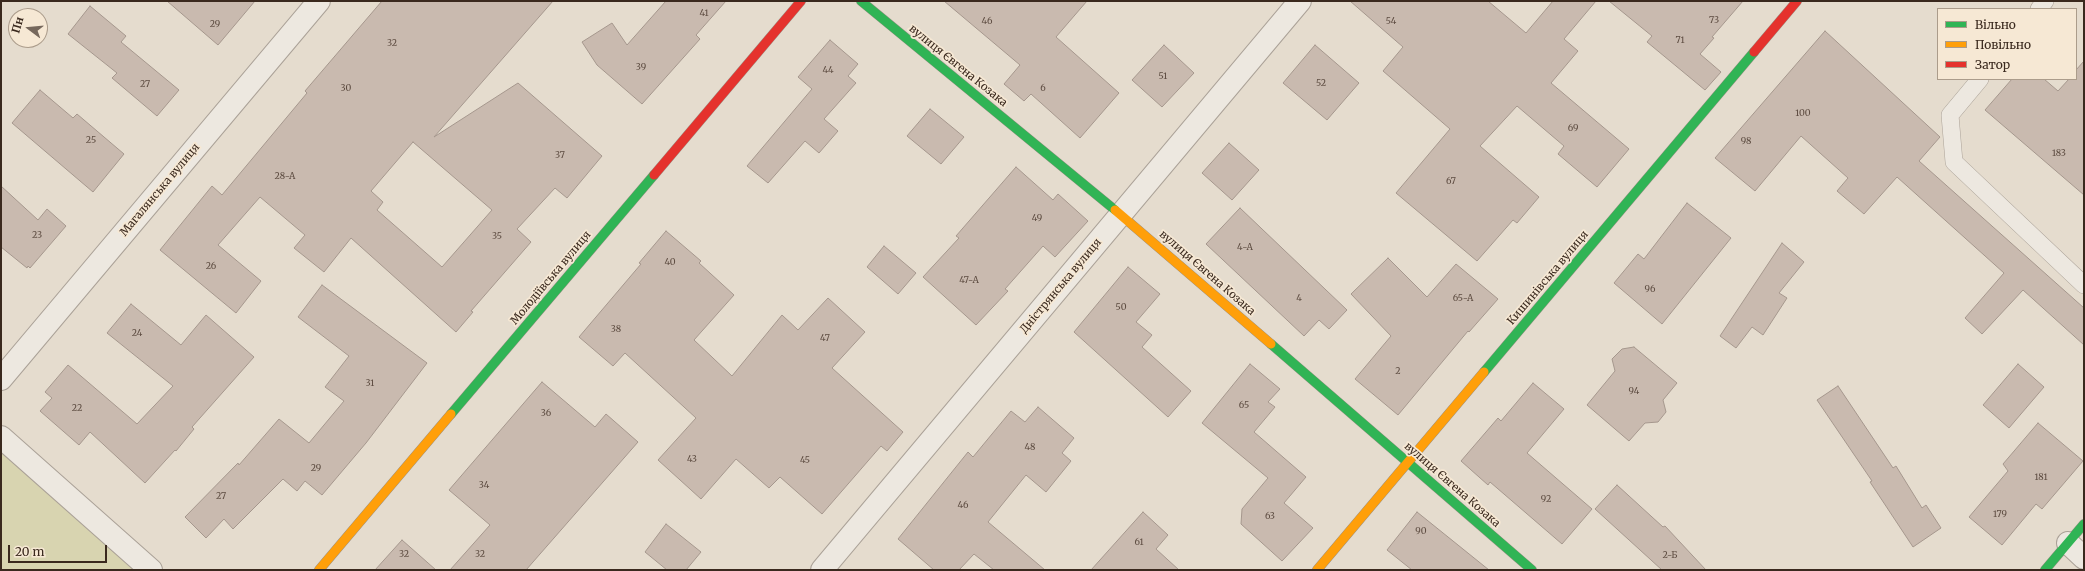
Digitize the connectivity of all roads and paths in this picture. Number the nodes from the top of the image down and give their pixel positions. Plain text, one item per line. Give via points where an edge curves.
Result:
1 (319, 1) edge
2 (801, 1) edge
3 (860, 1) edge
4 (1300, 1) edge
5 (1797, 1) edge
6 (1979, 80) edge
7 (1121, 215) junction
8 (2084, 285) edge
9 (1, 379) edge
10 (1, 436) edge
11 (1408, 462) junction
12 (2084, 524) edge
13 (2068, 543) junction
14 (2084, 558) edge
15 (151, 570) edge
16 (319, 570) edge
17 (822, 570) edge
18 (1317, 570) edge
19 (1532, 570) edge
20 (2045, 570) edge

1 - 9 street, Магалянська вулиця
2 - 16 street, Молодіївська вулиця
3 - 7 street, вулиця Євгена Козака
4 - 7 street, Дністрянська вулиця
5 - 11 street, Кишинівська вулиця
6 - 8 lane via 1950,115 1954,162
7 - 11 street, вулиця Євгена Козака
7 - 17 street, Дністрянська вулиця
10 - 15 street
11 - 18 street, Кишинівська вулиця
11 - 19 street, вулиця Євгена Козака
12 - 13 street
13 - 14 street
13 - 20 street

